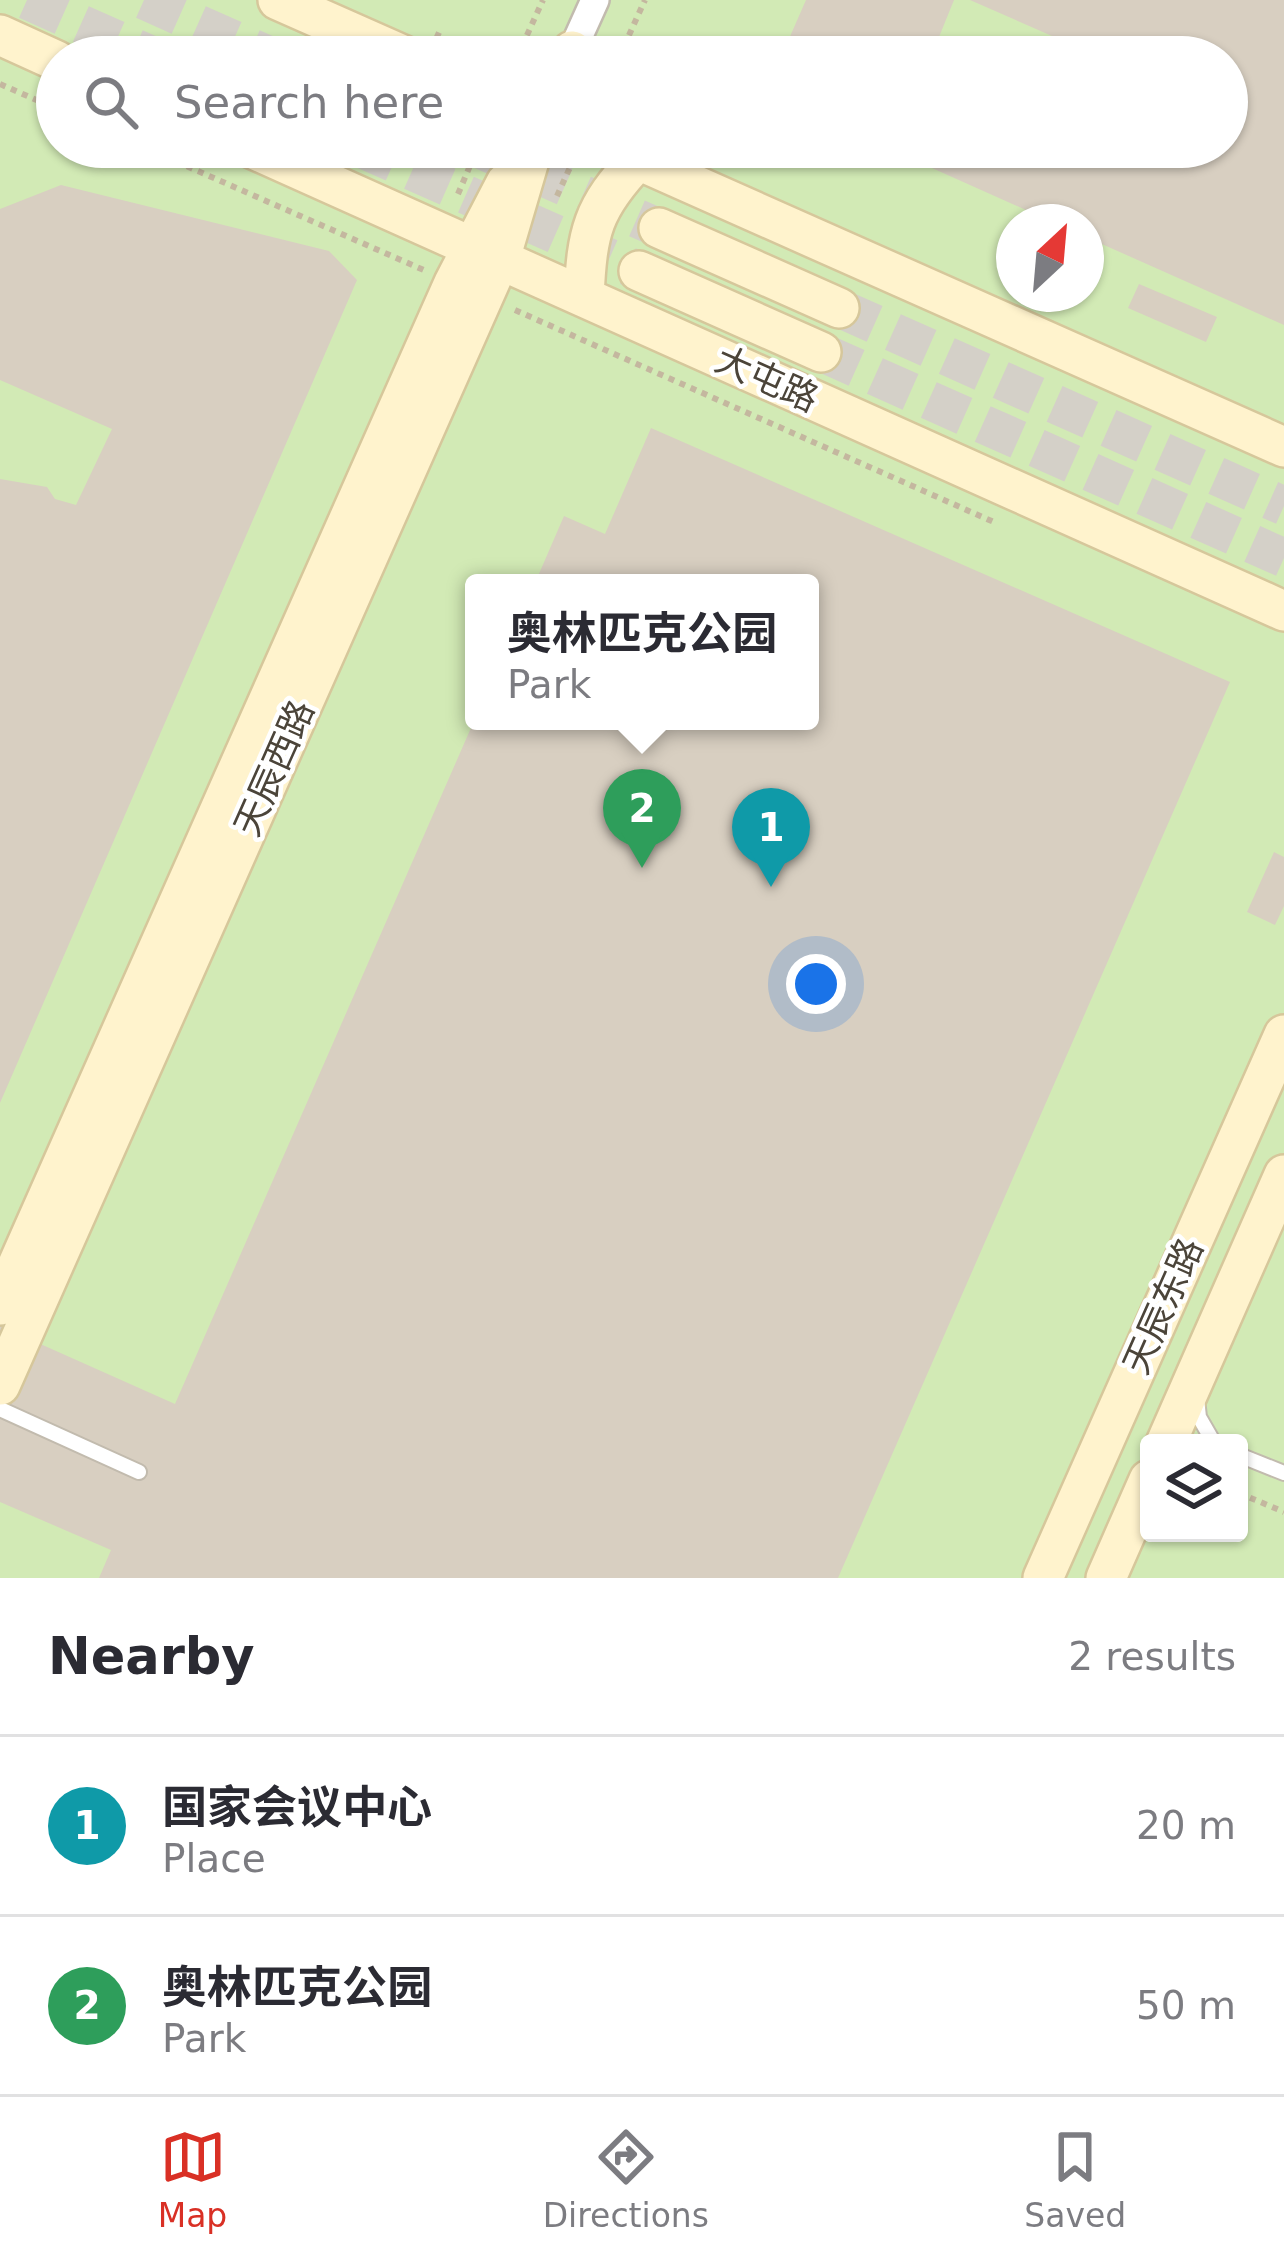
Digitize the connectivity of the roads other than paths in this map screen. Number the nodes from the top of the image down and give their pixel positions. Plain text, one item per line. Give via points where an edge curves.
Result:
1 (278, 0) edge
2 (595, 0) edge
3 (0, 35) edge
4 (359, 36) edge
5 (579, 36) edge
6 (36, 51) edge
7 (296, 168) edge
8 (521, 168) edge
9 (617, 168) edge
10 (658, 168) edge
11 (659, 229) tunnel mouth
12 (485, 253) junction
13 (639, 272) tunnel mouth
14 (469, 290) junction
15 (584, 297) junction
16 (838, 308) tunnel mouth
17 (821, 352) tunnel mouth
18 (1284, 447) edge
19 (1284, 610) edge
20 (1284, 1035) edge
21 (1284, 1175) edge
22 (0, 1305) edge
23 (1195, 1377) junction
24 (0, 1385) edge
25 (0, 1409) edge
26 (1170, 1434) edge
27 (1209, 1434) edge
28 (1248, 1459) edge
29 (140, 1472) dead end
30 (1284, 1473) edge
31 (1140, 1501) edge
32 (1043, 1578) edge
33 (1106, 1578) edge

1 - 4 street
2 - 5 street
3 - 6 street
7 - 12 street, 大屯路
8 - 12 street, 天辰西路
9 - 15 street via 587,235
10 - 18 street
11 - 16 street
12 - 14 street, 天辰西路
12 - 15 street, 大屯路
13 - 17 street, 大屯路
14 - 22 street, 天辰西路
14 - 24 street, 天辰西路
15 - 19 street, 大屯路
20 - 32 street, 天辰东路
21 - 23 street, 天辰东路
23 - 26 street, 天辰东路
23 - 27 lane
25 - 29 lane
28 - 30 lane
31 - 33 street

